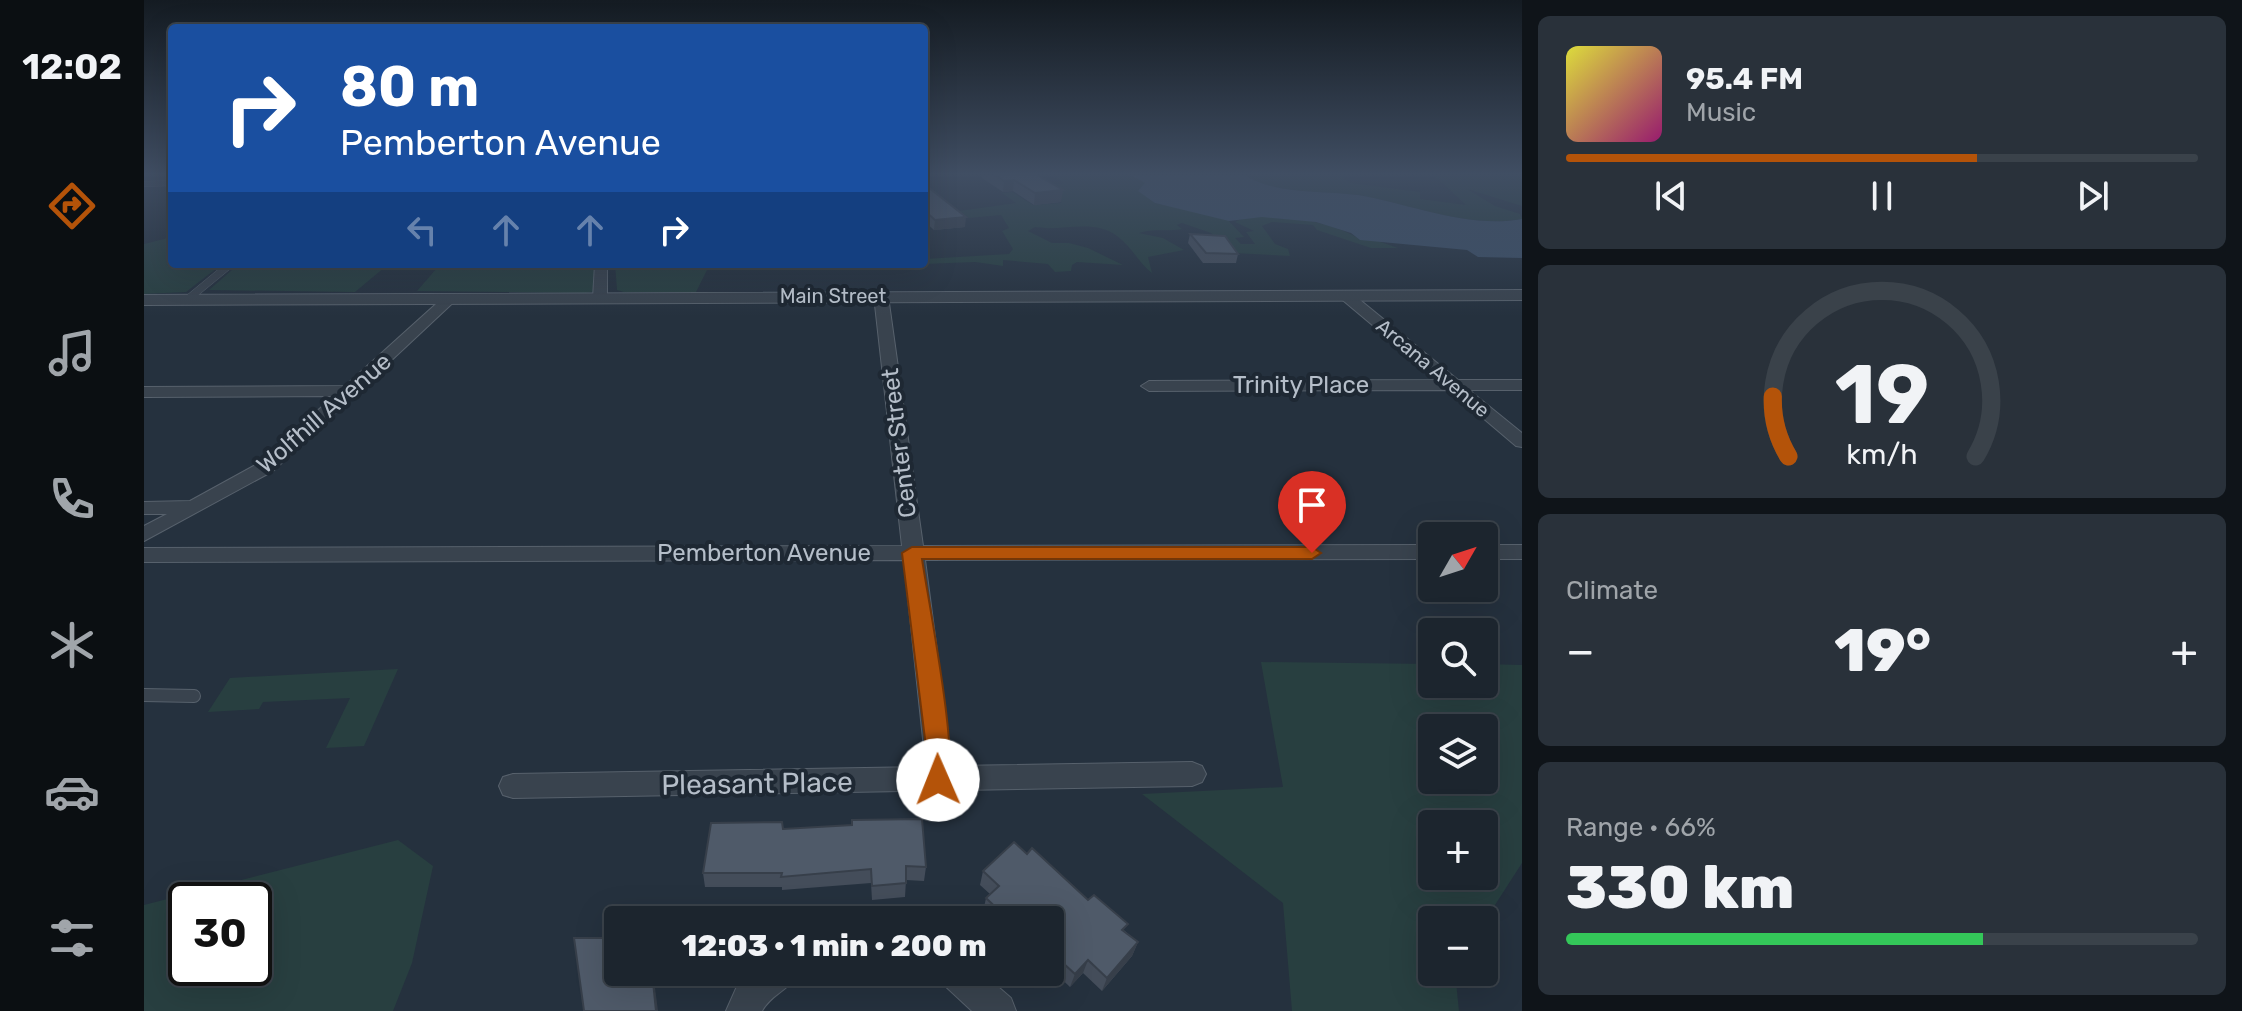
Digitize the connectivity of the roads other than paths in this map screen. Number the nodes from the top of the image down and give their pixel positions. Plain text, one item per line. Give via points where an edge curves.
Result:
1 (225, 268) edge
2 (601, 268) edge
3 (1344, 294) junction
4 (1522, 295) edge
5 (881, 296) junction
6 (451, 298) junction
7 (600, 298) junction
8 (188, 299) junction
9 (144, 300) edge
10 (1453, 385) junction
11 (1522, 385) edge
12 (1149, 386) dead end
13 (350, 391) junction
14 (144, 392) edge
15 (1522, 442) edge
16 (194, 507) junction
17 (144, 508) edge
18 (144, 535) edge
19 (1418, 552) edge
20 (1498, 552) edge
21 (1522, 552) edge
22 (912, 553) junction
23 (144, 555) edge
24 (144, 695) edge
25 (194, 696) dead end
26 (1192, 774) dead end
27 (938, 780) junction
28 (513, 786) dead end
29 (756, 986) edge
30 (970, 986) edge
31 (744, 1011) edge
32 (998, 1011) edge

1 - 8 lane
2 - 7 street
3 - 4 street, Main Street
3 - 5 street, Main Street
3 - 10 street, Arcana Avenue
5 - 7 street, Main Street
5 - 22 street, Center Street
6 - 7 street, Main Street
6 - 8 street, Main Street
6 - 13 street, Wolfhill Avenue
8 - 9 street, Main Street
10 - 11 street, Trinity Place
10 - 12 street, Trinity Place
10 - 15 street, Arcana Avenue
13 - 14 street
13 - 16 street, Wolfhill Avenue via 266,467
16 - 17 street
16 - 18 street, Wolfhill Avenue
19 - 22 street, Pemberton Avenue
20 - 21 street
22 - 23 street, Pemberton Avenue
22 - 27 street, Center Street
24 - 25 lane
26 - 27 street, Pleasant Place
27 - 28 street, Pleasant Place
29 - 31 street
30 - 32 street

